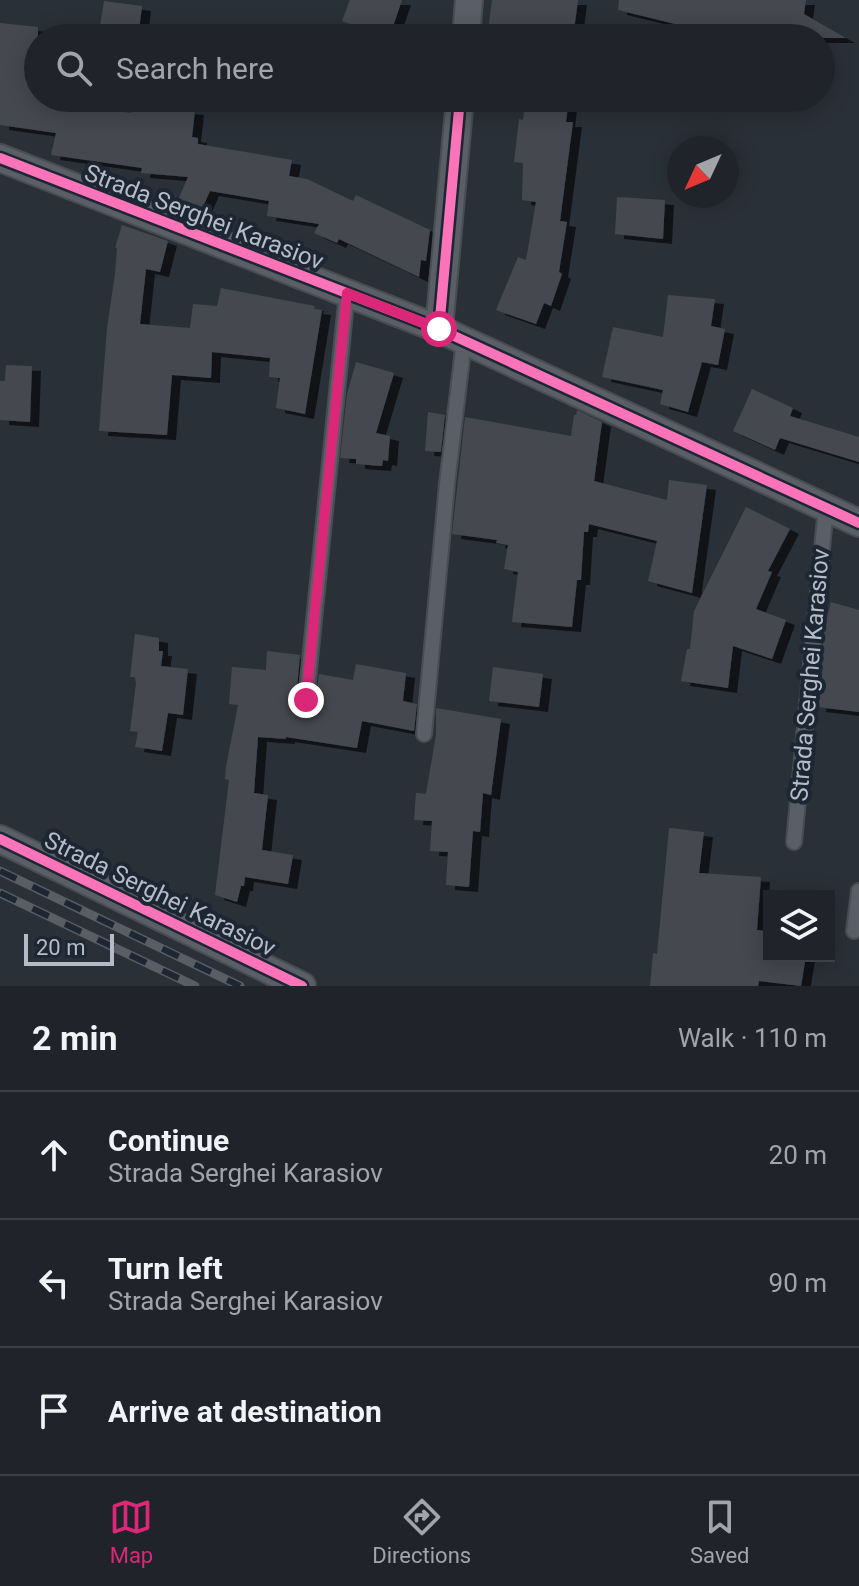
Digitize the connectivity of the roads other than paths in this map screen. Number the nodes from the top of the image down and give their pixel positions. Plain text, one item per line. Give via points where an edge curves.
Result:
1 (469, 0) edge
2 (467, 24) edge
3 (459, 112) edge
4 (0, 158) edge
5 (347, 293) junction
6 (439, 329) junction
7 (464, 341) junction
8 (826, 507) junction
9 (859, 523) edge
10 (306, 700) dead end
11 (424, 734) dead end
12 (0, 839) edge
13 (794, 842) dead end
14 (859, 891) edge
15 (854, 931) dead end
16 (302, 986) edge

1 - 2 street
3 - 6 street
4 - 5 street, Strada Serghei Karasiov
5 - 6 street, Strada Serghei Karasiov
5 - 10 lane, Strada Serghei Karasiov
6 - 7 street, Strada Serghei Karasiov
7 - 8 street, Strada Serghei Karasiov
7 - 11 lane
8 - 9 street, Strada Serghei Karasiov
8 - 13 lane, Strada Serghei Karasiov
12 - 16 street, Strada Serghei Karasiov
14 - 15 lane

